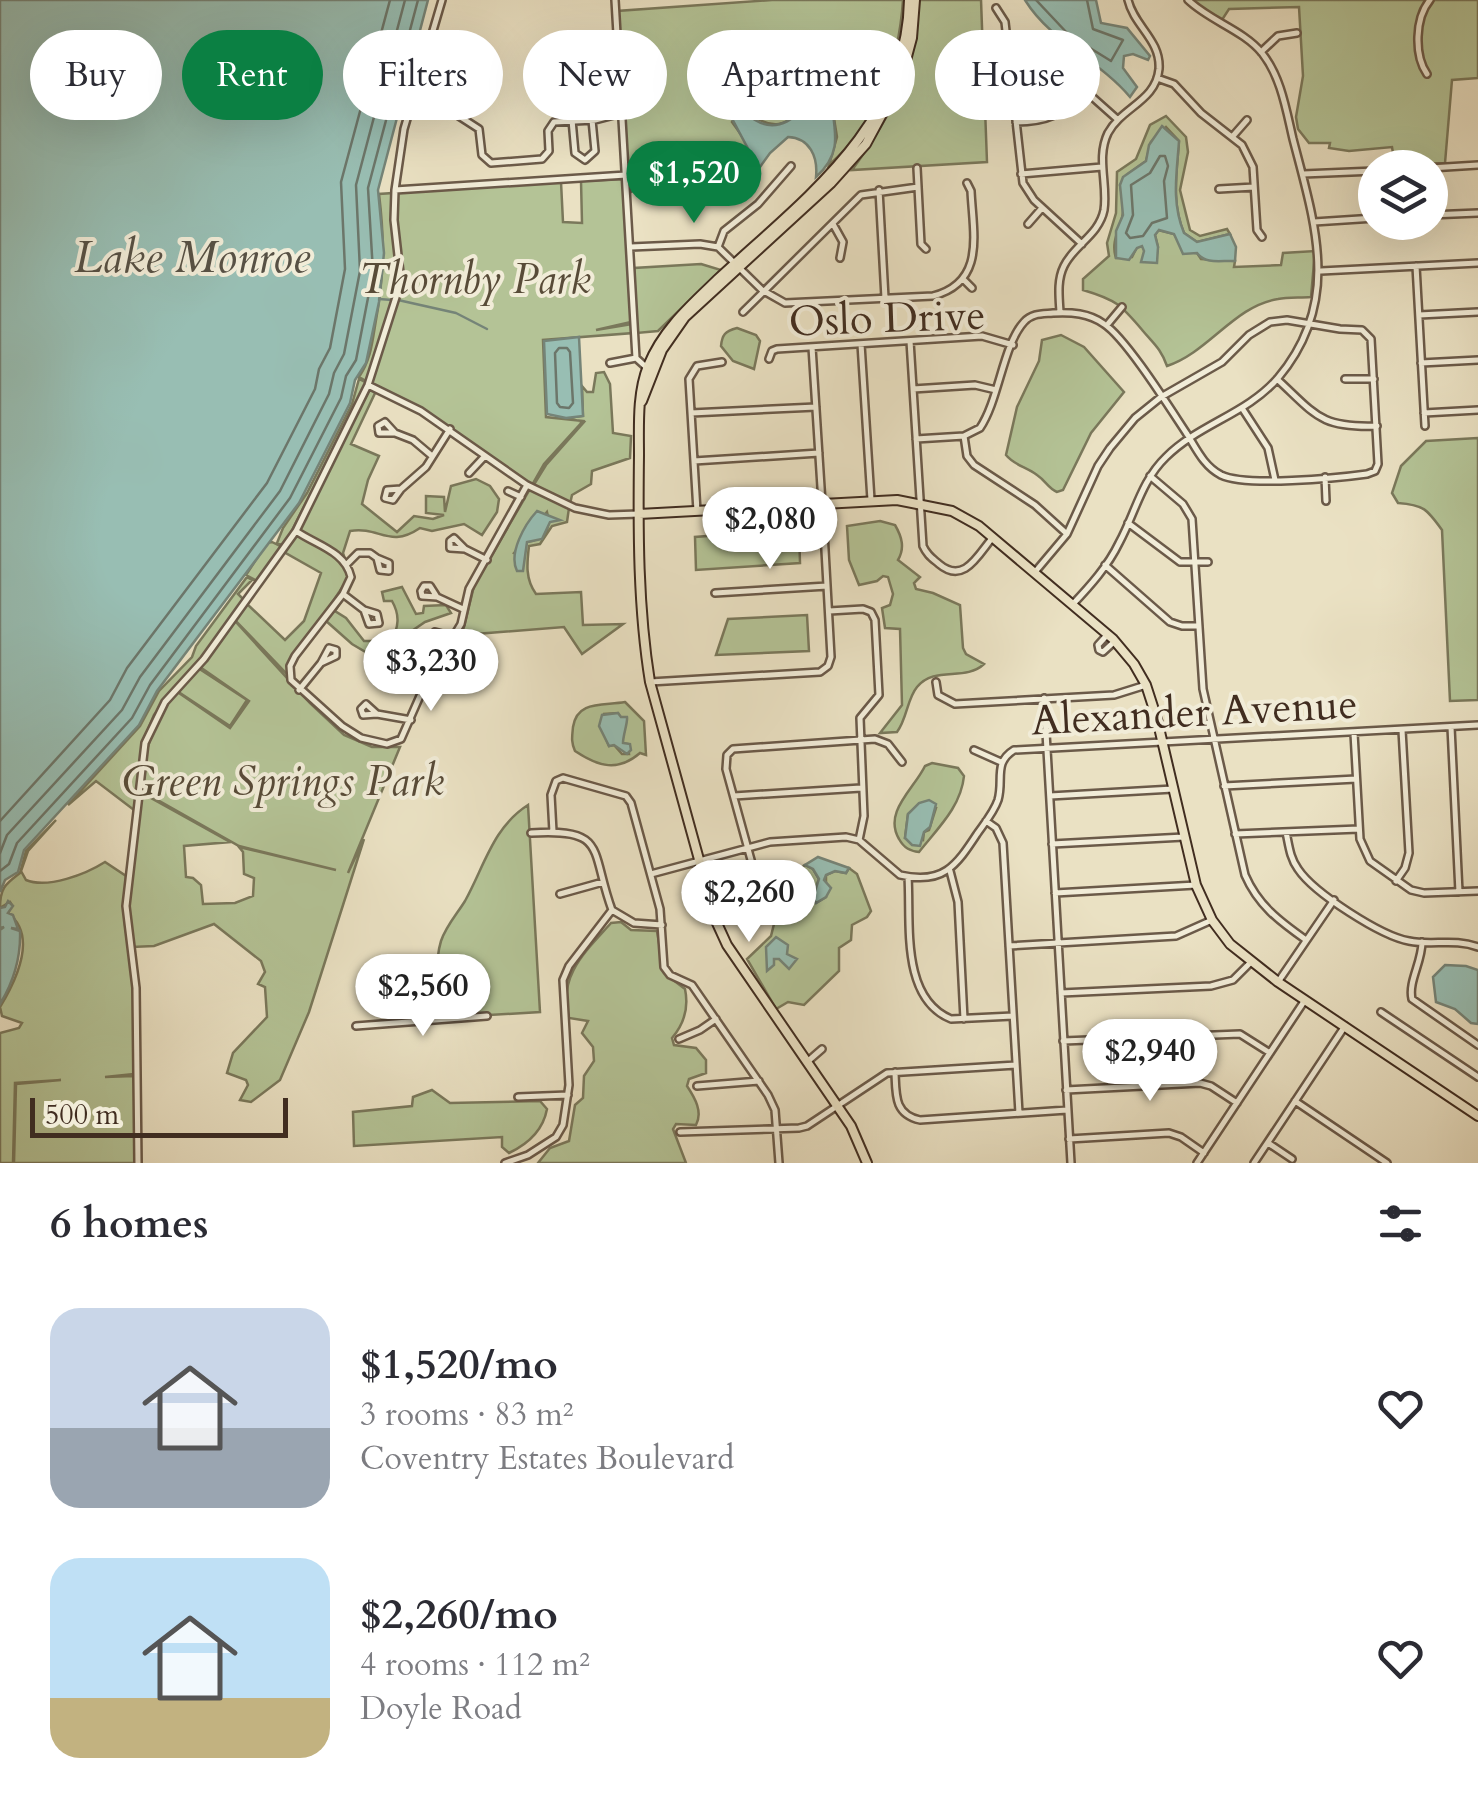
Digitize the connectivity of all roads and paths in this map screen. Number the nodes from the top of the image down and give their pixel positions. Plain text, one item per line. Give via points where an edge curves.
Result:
1 (442, 0) edge
2 (614, 0) edge
3 (912, 0) edge
4 (1128, 0) edge
5 (1188, 0) edge
6 (1430, 0) edge
7 (996, 8) dead end
8 (616, 30) edge
9 (1298, 32) dead end
10 (1261, 52) junction
11 (1427, 74) dead end
12 (1158, 78) junction
13 (1100, 105) edge
14 (1117, 119) junction
15 (465, 120) edge
16 (572, 120) joint
17 (592, 120) edge
18 (622, 120) edge
19 (1035, 120) edge
20 (1248, 120) dead end
21 (1016, 122) junction
22 (1234, 136) junction
23 (790, 166) dead end
24 (1478, 166) edge
25 (1102, 167) junction
26 (1448, 167) edge
27 (917, 168) dead end
28 (1358, 171) edge
29 (1020, 174) junction
30 (1302, 174) junction
31 (626, 175) junction
32 (967, 183) dead end
33 (918, 187) junction
34 (1254, 187) junction
35 (1219, 189) dead end
36 (395, 190) junction
37 (879, 190) junction
38 (1042, 208) junction
39 (1478, 213) edge
40 (1448, 214) edge
41 (1358, 219) edge
42 (1314, 222) junction
43 (833, 224) junction
44 (1028, 224) dead end
45 (1262, 237) dead end
46 (1082, 244) junction
47 (631, 247) junction
48 (718, 248) junction
49 (926, 250) dead end
50 (840, 258) dead end
51 (1478, 263) edge
52 (738, 265) junction
53 (1416, 266) junction
54 (1320, 271) junction
55 (964, 280) junction
56 (972, 288) dead end
57 (762, 290) junction
58 (885, 298) junction
59 (1122, 307) dead end
60 (743, 312) dead end
61 (1060, 312) junction
62 (1478, 312) edge
63 (1418, 315) junction
64 (1309, 324) junction
65 (1107, 326) junction
66 (910, 341) junction
67 (861, 344) junction
68 (1013, 345) junction
69 (812, 348) junction
70 (636, 358) junction
71 (769, 359) dead end
72 (1478, 360) edge
73 (722, 362) dead end
74 (610, 363) dead end
75 (1421, 363) junction
76 (650, 369) junction
77 (1277, 378) junction
78 (1374, 379) junction
79 (1345, 380) dead end
80 (368, 385) junction
81 (912, 390) junction
82 (996, 390) junction
83 (1161, 397) junction
84 (816, 407) junction
85 (1242, 408) junction
86 (1478, 410) edge
87 (1424, 413) junction
88 (691, 414) junction
89 (1376, 426) junction
90 (1424, 426) dead end
91 (450, 429) junction
92 (395, 432) dead end
93 (964, 436) junction
94 (1189, 437) junction
95 (916, 439) junction
96 (819, 453) junction
97 (432, 456) junction
98 (484, 457) junction
99 (694, 461) junction
100 (469, 474) dead end
101 (1150, 476) junction
102 (1325, 477) junction
103 (1275, 480) junction
104 (527, 485) junction
105 (401, 489) dead end
106 (508, 491) dead end
107 (521, 497) junction
108 (871, 500) junction
109 (1326, 501) dead end
110 (920, 502) junction
111 (822, 503) junction
112 (696, 511) junction
113 (639, 514) junction
114 (1128, 523) junction
115 (296, 531) junction
116 (1067, 534) junction
117 (993, 536) junction
118 (805, 538) dead end
119 (465, 549) dead end
120 (377, 558) dead end
121 (487, 560) junction
122 (1208, 562) dead end
123 (1196, 563) junction
124 (347, 564) junction
125 (1106, 565) junction
126 (1035, 572) junction
127 (828, 586) junction
128 (715, 593) dead end
129 (343, 594) junction
130 (437, 596) dead end
131 (1072, 604) junction
132 (463, 609) junction
133 (364, 610) dead end
134 (829, 611) junction
135 (1199, 626) junction
136 (454, 637) junction
137 (414, 654) dead end
138 (320, 663) dead end
139 (650, 682) junction
140 (936, 682) dead end
141 (1146, 685) junction
142 (299, 690) junction
143 (1044, 698) junction
144 (377, 714) dead end
145 (410, 720) junction
146 (1478, 725) edge
147 (1451, 727) junction
148 (1402, 730) junction
149 (1354, 733) junction
150 (1214, 738) junction
151 (858, 739) junction
152 (1163, 741) junction
153 (1046, 747) junction
154 (974, 750) dead end
155 (902, 762) dead end
156 (1001, 762) junction
157 (1357, 779) junction
158 (1224, 786) junction
159 (862, 788) junction
160 (1173, 789) junction
161 (734, 796) junction
162 (1050, 796) junction
163 (986, 821) junction
164 (1359, 829) junction
165 (553, 832) junction
166 (1286, 832) junction
167 (531, 833) dead end
168 (1236, 834) junction
169 (1184, 837) junction
170 (859, 840) junction
171 (1052, 844) junction
172 (748, 848) junction
173 (699, 861) junction
174 (950, 871) junction
175 (651, 874) junction
176 (908, 877) junction
177 (1396, 881) junction
178 (603, 882) junction
179 (1196, 886) junction
180 (1478, 891) edge
181 (1459, 892) junction
182 (1055, 893) junction
183 (560, 894) dead end
184 (1334, 900) junction
185 (612, 910) junction
186 (1212, 920) junction
187 (716, 921) junction
188 (662, 925) junction
189 (1306, 940) junction
190 (1422, 942) junction
191 (1058, 943) junction
192 (1009, 946) junction
193 (1478, 947) edge
194 (1251, 962) junction
195 (1278, 982) junction
196 (1061, 994) junction
197 (1305, 1000) junction
198 (1380, 1012) dead end
199 (487, 1016) dead end
200 (1013, 1016) junction
201 (716, 1019) junction
202 (964, 1019) junction
203 (356, 1026) dead end
204 (1345, 1026) junction
205 (679, 1039) dead end
206 (1063, 1042) junction
207 (1478, 1045) edge
208 (822, 1048) dead end
209 (1270, 1052) junction
210 (807, 1062) junction
211 (1016, 1065) junction
212 (894, 1072) junction
213 (1478, 1078) edge
214 (760, 1081) junction
215 (697, 1086) dead end
216 (1066, 1090) junction
217 (568, 1095) junction
218 (518, 1097) dead end
219 (1295, 1101) junction
220 (1237, 1102) junction
221 (837, 1106) junction
222 (1067, 1110) junction
223 (1019, 1113) junction
224 (1478, 1116) edge
225 (777, 1130) junction
226 (680, 1132) dead end
227 (1069, 1139) junction
228 (1268, 1142) junction
229 (1204, 1153) junction
230 (1292, 1159) dead end
231 (520, 1162) edge
232 (138, 1163) edge
233 (505, 1163) edge
234 (778, 1163) edge
235 (867, 1163) edge
236 (1071, 1163) edge
237 (1197, 1163) edge
238 (1254, 1163) edge
239 (1388, 1163) edge

1 - 36 street via 404,130
2 - 8 street
3 - 52 main road via 902,54 876,118 846,158
4 - 12 street via 1155,46
5 - 10 street
6 - 11 street via 1418,32
7 - 21 street via 1005,22
9 - 10 street via 1278,36
10 - 30 street via 1280,87
12 - 14 street
12 - 22 street
13 - 14 street
14 - 25 street
15 - 16 street via 478,128 482,155 491,163 542,160 550,126
16 - 17 street via 575,153 585,160 595,151
18 - 31 street
19 - 21 street
20 - 22 street
21 - 29 street
22 - 34 street via 1248,154
23 - 48 street via 758,204 724,230
24 - 26 street
25 - 29 street
25 - 46 street via 1104,211
27 - 33 street
28 - 30 street
29 - 38 street
30 - 42 street
31 - 36 street
31 - 47 street
32 - 55 street via 974,243
33 - 37 street
33 - 49 street
34 - 35 street
34 - 45 street
36 - 80 street via 400,273
37 - 43 street via 861,195
37 - 58 street
38 - 44 street
38 - 46 street
39 - 40 street
41 - 42 street
42 - 54 street
43 - 50 street via 843,242
43 - 57 street
46 - 61 street via 1061,272
47 - 48 street
47 - 70 street
48 - 52 street
51 - 53 street
52 - 57 street
52 - 76 main road via 686,317
53 - 54 street
53 - 63 street
54 - 64 street
55 - 56 street
55 - 58 street via 932,296
57 - 58 street via 796,304
57 - 60 street
59 - 65 street
61 - 65 street via 1091,316
61 - 68 street via 1026,320
62 - 63 street
63 - 75 street
64 - 77 street
64 - 78 street via 1362,330 1373,344
64 - 83 street via 1270,322 1222,362
65 - 83 street
66 - 67 street, Oslo Drive
66 - 68 street, Oslo Drive via 982,336
66 - 81 street
67 - 69 street, Oslo Drive
67 - 108 street
68 - 82 street
69 - 71 street, Oslo Drive via 772,350
69 - 84 street
70 - 74 street
70 - 76 street
72 - 75 street
73 - 88 street via 693,369
75 - 87 street
76 - 113 main road via 642,403
77 - 85 street
77 - 89 street via 1325,420
78 - 79 street
78 - 89 street
80 - 91 street
80 - 115 street
81 - 82 street
81 - 95 street
82 - 93 street via 984,422
83 - 94 street
83 - 116 street via 1104,457
84 - 88 street
84 - 96 street
85 - 94 street
85 - 103 street via 1268,448
86 - 87 street
87 - 90 street
88 - 99 street
89 - 102 street via 1375,471
91 - 97 street
91 - 98 street
92 - 97 street
93 - 95 street
93 - 116 street via 970,460
94 - 101 street
94 - 103 street via 1217,473
95 - 110 street
96 - 99 street
96 - 111 street
97 - 105 street
98 - 100 street
98 - 104 street
99 - 112 street
101 - 114 street
101 - 123 street via 1188,511
102 - 103 street
102 - 109 street
104 - 107 street
104 - 113 street via 592,514
106 - 107 street
107 - 121 street
108 - 110 main road
108 - 111 main road
110 - 117 main road via 952,511
110 - 117 street via 923,546 951,572 966,570
111 - 112 main road
112 - 113 main road
113 - 139 main road
114 - 123 street via 1180,562
114 - 125 street
115 - 124 street
115 - 232 street via 158,711 142,756 126,906 136,988
116 - 126 street
117 - 126 main road
118 - 127 street via 824,535
119 - 121 street
120 - 124 street via 358,553
121 - 132 street
122 - 123 street
123 - 135 street
124 - 129 street via 351,577
125 - 131 street
125 - 135 street via 1170,622
126 - 131 main road
127 - 128 street
127 - 134 street
129 - 133 street
129 - 142 street via 290,666
130 - 132 street
131 - 141 main road via 1111,638
132 - 136 street
134 - 139 street via 832,657 820,672
134 - 151 street via 868,609 876,620 879,695 862,713
135 - 150 street via 1202,689
136 - 137 street via 435,632
136 - 145 street
138 - 142 street
139 - 173 main road
140 - 143 street via 938,695 956,704
141 - 143 street via 1124,694
141 - 152 main road
142 - 145 street via 372,742 398,741
143 - 153 street
144 - 145 street
146 - 147 street, Alexander Avenue
147 - 148 street, Alexander Avenue
147 - 181 street
148 - 149 street, Alexander Avenue
148 - 177 street via 1408,853
149 - 150 street, Alexander Avenue
149 - 157 street
150 - 152 street, Alexander Avenue
150 - 158 street
151 - 155 street via 886,743
151 - 159 street
151 - 161 street via 739,746 727,755
152 - 153 street, Alexander Avenue
152 - 160 main road
153 - 156 street, Alexander Avenue via 1014,750
153 - 162 street
154 - 156 street
156 - 163 street, Alexander Avenue via 998,798
157 - 158 street
157 - 164 street
158 - 168 street
159 - 161 street
159 - 170 street
160 - 162 street
160 - 169 main road
161 - 172 street
162 - 171 street
163 - 174 street, Alexander Avenue
163 - 192 street via 1003,843
164 - 166 street
164 - 177 street via 1366,857
165 - 167 street
165 - 175 street via 556,781 570,778 626,796
165 - 178 street via 588,841
166 - 168 street
166 - 184 street via 1297,868
168 - 189 street via 1252,890
169 - 171 street
169 - 179 main road
170 - 172 street
170 - 176 street via 893,872
171 - 182 street
172 - 173 street
172 - 187 street via 758,900 744,914
173 - 175 street
173 - 187 main road
174 - 176 street
174 - 202 street via 958,902
175 - 188 street
176 - 202 street via 917,982 944,1017
177 - 181 street via 1424,893
178 - 183 street
178 - 185 street
179 - 182 street
179 - 186 main road
180 - 181 street
182 - 191 street
184 - 189 street
184 - 190 street via 1398,938
185 - 188 street via 634,923
185 - 217 street via 563,980
186 - 191 street via 1176,936
186 - 194 main road
187 - 210 main road
188 - 201 street via 664,967 692,985
189 - 195 street
190 - 193 street
190 - 207 street via 1412,999
191 - 192 street
191 - 196 street
192 - 200 street
194 - 195 main road
194 - 196 street via 1233,980 1211,986
195 - 197 main road
196 - 206 street
197 - 204 main road
197 - 209 street
198 - 213 street
199 - 203 street
200 - 202 street
200 - 211 street
201 - 205 street
201 - 214 street
204 - 219 street
204 - 224 main road
206 - 209 street via 1240,1034
206 - 216 street
208 - 210 street
209 - 220 street
210 - 221 main road
211 - 212 street
211 - 223 street
212 - 221 street
212 - 223 street via 898,1106 910,1117
214 - 215 street
214 - 225 street via 773,1102
216 - 220 street via 1200,1083
216 - 222 street
217 - 218 street
217 - 231 street via 560,1131
219 - 228 street
219 - 239 street
220 - 229 street
221 - 225 street via 807,1126
221 - 235 main road
222 - 223 street
222 - 227 street
225 - 226 street
225 - 234 street
227 - 229 street via 1170,1133
227 - 236 street
228 - 230 street
228 - 238 street
229 - 237 street
231 - 233 street

